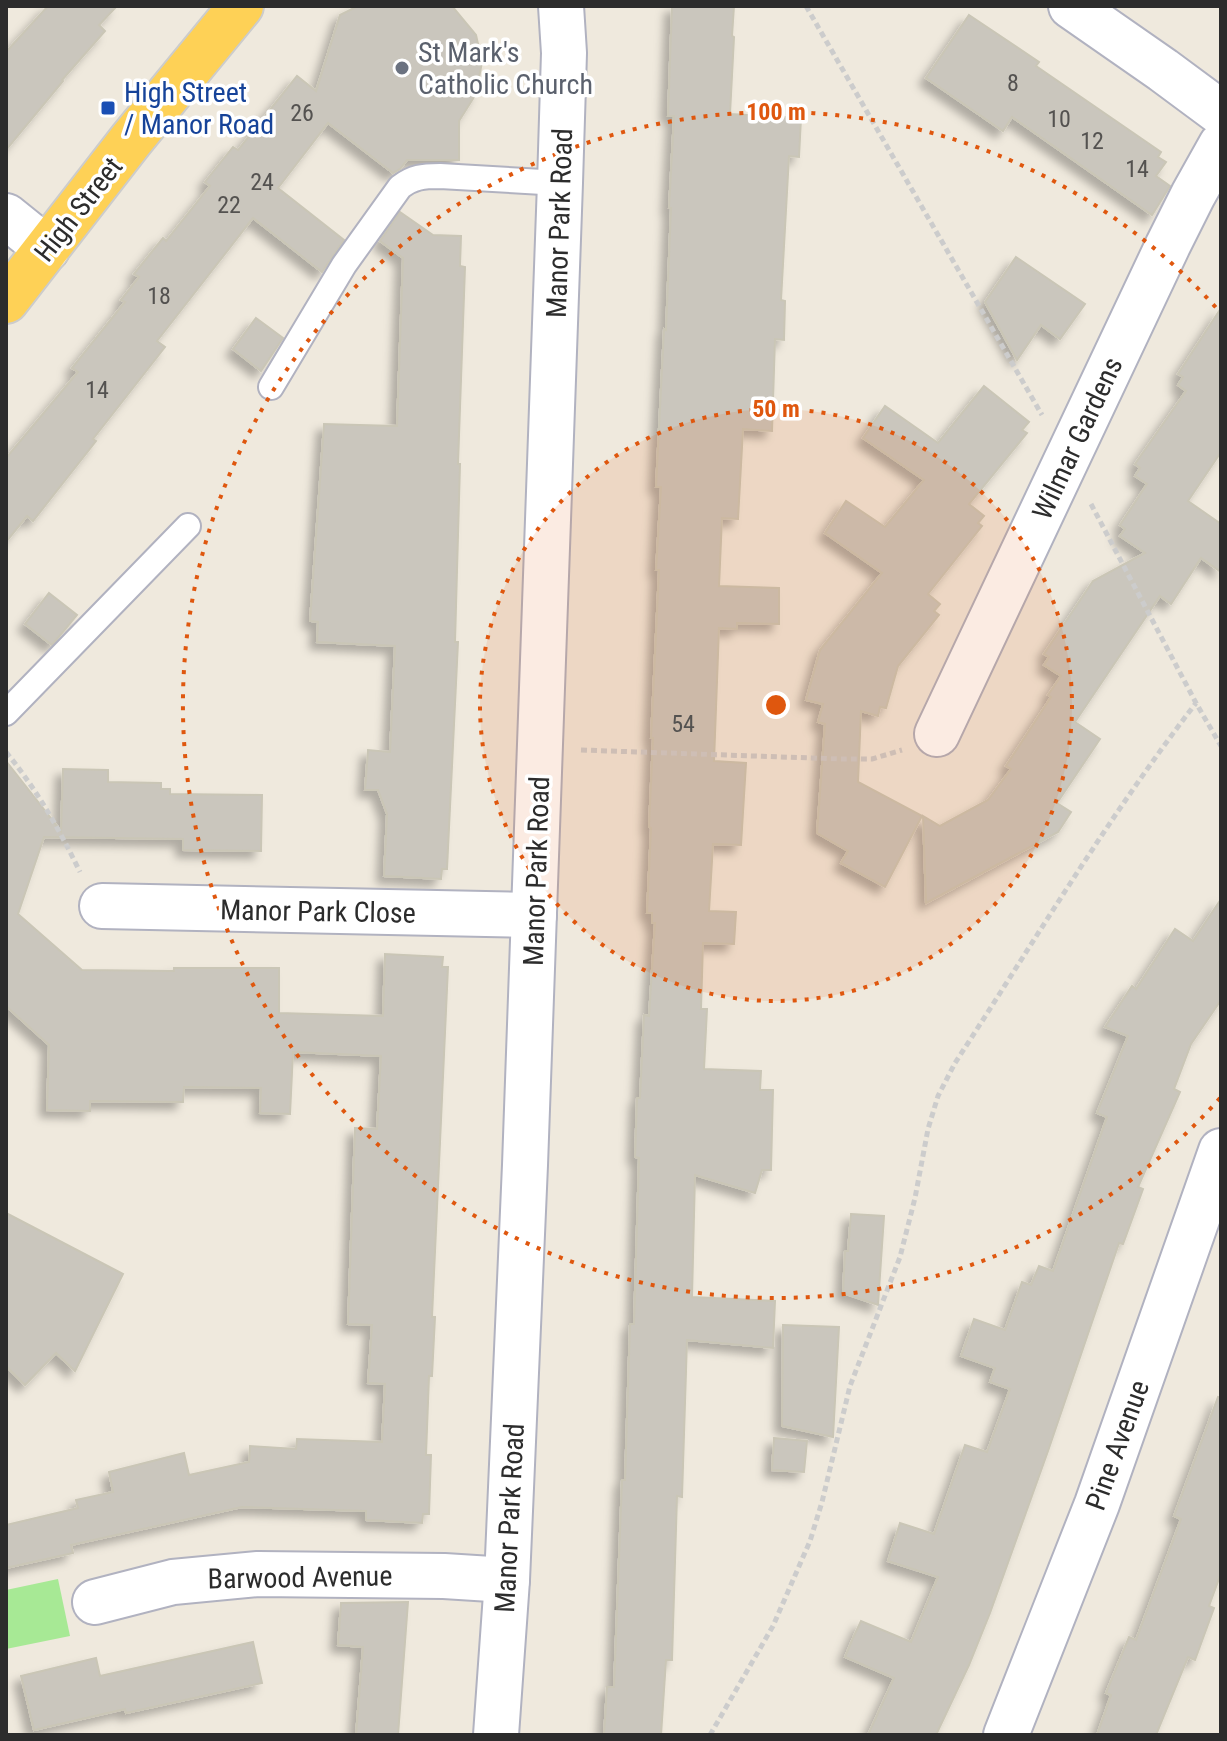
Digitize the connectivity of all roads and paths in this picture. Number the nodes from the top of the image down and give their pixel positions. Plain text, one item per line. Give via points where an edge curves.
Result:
1 (561, 6) edge
2 (806, 6) edge
3 (1071, 6) edge
4 (233, 9) edge
5 (1221, 113) edge
6 (1221, 145) edge
7 (560, 183) junction
8 (6, 216) edge
9 (47, 249) junction
10 (6, 301) edge
11 (271, 387) dead end
12 (1067, 459) junction
13 (188, 526) dead end
14 (1196, 703) junction
15 (6, 713) edge
16 (937, 734) joint
17 (1221, 746) edge
18 (540, 748) junction
19 (6, 752) edge
20 (102, 906) joint
21 (534, 915) junction
22 (1221, 1151) edge
23 (507, 1580) junction
24 (95, 1602) dead end
25 (496, 1735) edge
26 (710, 1735) edge
27 (1006, 1735) edge

1 - 7 street, Manor Park Road
2 - 12 path
3 - 5 street
4 - 9 highway, High Street
6 - 12 street, Wilmar Gardens
7 - 11 lane via 410,179 344,265
7 - 18 street, Manor Park Road
8 - 9 street
9 - 10 highway, High Street
12 - 14 path
12 - 16 street, Wilmar Gardens
13 - 15 lane
14 - 17 path
14 - 26 path via 1152,760 938,1096 900,1257 850,1386 810,1541 773,1626
16 - 18 path via 872,759
18 - 21 street, Manor Park Road
19 - 20 path via 30,781
20 - 21 street, Manor Park Close
21 - 23 street, Manor Park Road
22 - 27 street, Pine Avenue via 1097,1504
23 - 24 street, Barwood Avenue via 258,1574 173,1582
23 - 25 street, Manor Park Road

